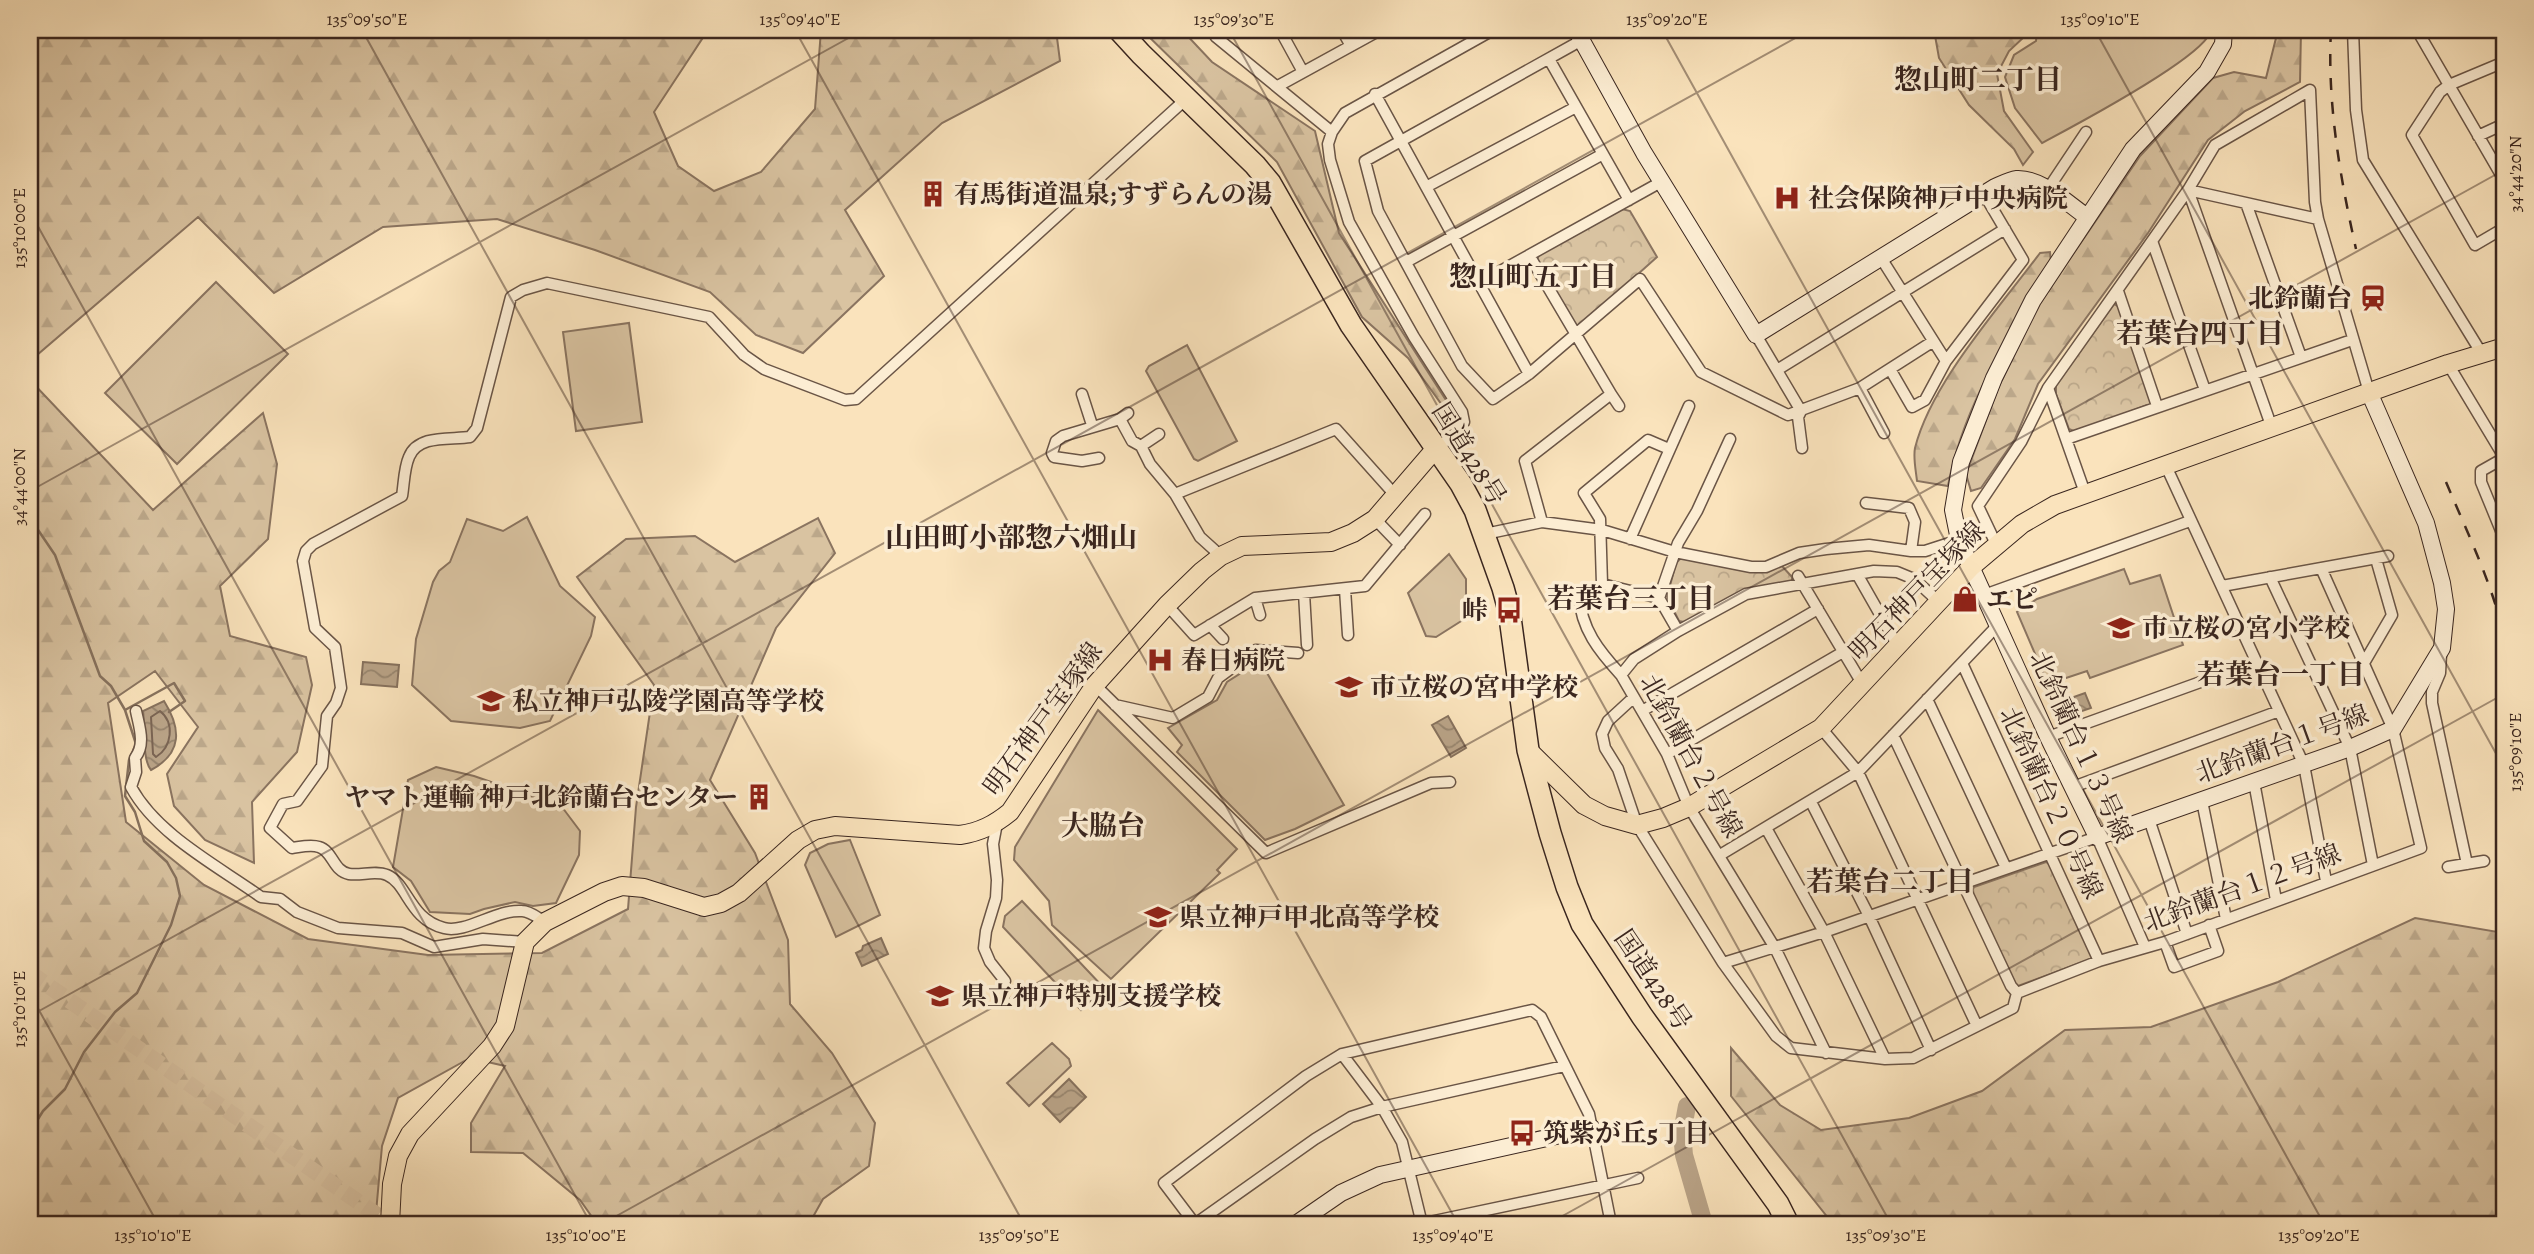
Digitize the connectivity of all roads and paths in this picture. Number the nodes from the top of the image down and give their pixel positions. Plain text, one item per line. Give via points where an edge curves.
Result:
1 (1119, 30) edge
2 (1212, 30) edge
3 (1280, 30) edge
4 (1342, 30) edge
5 (1381, 30) edge
6 (1493, 30) edge
7 (2224, 30) edge
8 (2353, 30) edge
9 (2421, 31) edge
10 (1579, 35) edge
11 (1351, 46) junction
12 (1549, 59) junction
13 (2504, 62) edge
14 (1303, 72) junction
15 (2449, 85) junction
16 (1278, 86) junction
17 (1375, 94) junction
18 (1186, 99) junction
19 (1576, 107) junction
20 (2504, 124) edge
21 (1332, 131) junction
22 (2086, 132) dead end
23 (2478, 136) junction
24 (1401, 141) junction
25 (1603, 154) junction
26 (2504, 180) edge
27 (1661, 182) junction
28 (1426, 187) junction
29 (2048, 190) junction
30 (2188, 190) junction
31 (1984, 194) junction
32 (1629, 200) junction
33 (2246, 202) junction
34 (2087, 217) junction
35 (2318, 219) junction
36 (2504, 228) edge
37 (2005, 229) junction
38 (1453, 236) junction
39 (2152, 241) junction
40 (1529, 255) junction
41 (1881, 258) junction
42 (1406, 262) junction
43 (1479, 283) junction
44 (2118, 291) junction
45 (1902, 292) junction
46 (1575, 335) junction
47 (1756, 335) junction
48 (2352, 340) junction
49 (1932, 342) junction
50 (2504, 347) edge
51 (2482, 354) junction
52 (2301, 357) junction
53 (1946, 361) junction
54 (2448, 364) junction
55 (1890, 369) junction
56 (1777, 370) junction
57 (1529, 374) junction
58 (2253, 374) junction
59 (1860, 388) junction
60 (2048, 388) junction
61 (2205, 390) junction
62 (2369, 392) junction
63 (1082, 394) dead end
64 (1611, 394) junction
65 (1619, 406) dead end
66 (1689, 406) dead end
67 (2157, 406) junction
68 (1801, 411) junction
69 (1092, 425) junction
70 (2272, 428) junction
71 (1884, 433) dead end
72 (1159, 434) dead end
73 (1730, 439) dead end
74 (2066, 439) junction
75 (2500, 441) edge
76 (1141, 446) junction
77 (1436, 448) junction
78 (1802, 448) dead end
79 (1669, 449) junction
80 (1100, 458) dead end
81 (2504, 458) edge
82 (2166, 466) junction
83 (2085, 493) junction
84 (1175, 494) junction
85 (1395, 495) junction
86 (1866, 503) dead end
87 (1425, 514) dead end
88 (1375, 519) junction
89 (2190, 521) junction
90 (1542, 522) junction
91 (1602, 530) junction
92 (1485, 534) junction
93 (2504, 538) edge
94 (1630, 539) junction
95 (1959, 540) junction
96 (1996, 544) junction
97 (1400, 545) junction
98 (1912, 551) junction
99 (1675, 552) junction
100 (1221, 556) junction
101 (2388, 556) dead end
102 (2376, 559) junction
103 (1971, 568) junction
104 (2320, 568) junction
105 (1795, 571) junction
106 (1857, 574) junction
107 (2270, 577) junction
108 (1602, 584) junction
109 (2222, 586) junction
110 (1345, 589) junction
111 (1304, 593) junction
112 (1984, 595) junction
113 (1255, 598) junction
114 (1659, 598) junction
115 (1939, 602) junction
116 (1167, 605) junction
117 (1818, 609) junction
118 (1260, 615) dead end
119 (1210, 625) junction
120 (1997, 626) junction
121 (1678, 631) junction
122 (1348, 635) dead end
123 (1223, 639) dead end
124 (1898, 646) junction
125 (2442, 648) junction
126 (1843, 652) junction
127 (2256, 662) junction
128 (1962, 663) junction
129 (2364, 663) junction
130 (1621, 676) junction
131 (1095, 685) junction
132 (1863, 685) junction
133 (1633, 698) junction
134 (1927, 699) junction
135 (1115, 705) junction
136 (136, 711) dead end
137 (1642, 711) junction
138 (2279, 711) junction
139 (1821, 728) junction
140 (2393, 729) junction
141 (1894, 735) junction
142 (2048, 737) junction
143 (2350, 748) junction
144 (1528, 750) junction
145 (1667, 754) junction
146 (2304, 765) junction
147 (1858, 772) junction
148 (1450, 782) dead end
149 (2254, 782) junction
150 (2073, 787) junction
151 (2202, 801) junction
152 (1811, 802) junction
153 (1689, 807) junction
154 (2149, 819) junction
155 (997, 823) junction
156 (1637, 825) junction
157 (1766, 828) junction
158 (2097, 837) junction
159 (2050, 853) junction
160 (1720, 855) junction
161 (2484, 861) dead end
162 (2467, 864) junction
163 (2373, 865) junction
164 (2448, 867) dead end
165 (2006, 868) junction
166 (2326, 881) junction
167 (1963, 883) junction
168 (1918, 900) junction
169 (2276, 900) junction
170 (1869, 916) junction
171 (2226, 919) junction
172 (545, 922) junction
173 (2209, 925) junction
174 (1824, 932) junction
175 (2187, 934) junction
176 (525, 942) junction
177 (2165, 942) junction
178 (2145, 947) junction
179 (1775, 948) junction
180 (2099, 961) junction
181 (1723, 963) junction
182 (1005, 981) dead end
183 (2017, 993) junction
184 (1977, 1026) junction
185 (1931, 1050) junction
186 (1826, 1053) junction
187 (1342, 1054) junction
188 (1885, 1059) junction
189 (1564, 1066) junction
190 (1382, 1107) junction
191 (1592, 1128) junction
192 (1409, 1167) junction
193 (1638, 1178) dead end
194 (1603, 1185) junction
195 (1473, 1219) edge
196 (390, 1224) edge
197 (1296, 1224) edge
198 (1421, 1224) edge
199 (1611, 1224) edge
200 (1788, 1224) edge

1 - 18 highway, 国道428号
2 - 16 street
3 - 14 street
4 - 11 street
5 - 11 street
6 - 17 street
7 - 34 street, 北鈴蘭台１３号線 via 2223,44 2207,72 2133,149
8 - 51 street via 2363,160
9 - 15 street
10 - 12 street
10 - 27 street
11 - 14 street
12 - 19 street
12 - 24 street
13 - 15 street
14 - 16 street
15 - 23 street
15 - 36 street via 2412,135 2475,245
16 - 21 street
17 - 21 street via 1345,113
17 - 24 street
18 - 77 highway, 国道428号 via 1270,183 1351,325
18 - 172 street via 856,398 845,400 764,369 744,355 709,317 547,282 523,290 511,297 477,428 470,437 417,446 409,456 402,496 306,551 303,561 315,628 335,647 341,688 327,716 322,766 297,801 283,804 270,828 292,848 326,850 339,869 349,874 387,875 413,908 446,929 504,912 524,911
19 - 25 street
19 - 28 street
20 - 23 street
21 - 77 street via 1330,160 1349,222 1462,412 1464,422 1457,433
22 - 29 street
23 - 26 street
24 - 28 street
24 - 42 street via 1366,161 1378,211
25 - 32 street
25 - 38 street
27 - 32 street
27 - 47 street
28 - 38 street
29 - 31 street via 2017,179
29 - 34 street
30 - 33 street
30 - 35 street, 北鈴蘭台１号線 via 2215,145 2310,90
30 - 39 street
30 - 58 street
31 - 37 street
31 - 41 street
32 - 40 street
33 - 35 street
33 - 52 street
34 - 95 street, 北鈴蘭台１３号線 via 2033,300 1994,378 1961,462 1953,510
35 - 48 street, 北鈴蘭台１号線
37 - 45 street
37 - 53 street via 2023,260
38 - 42 street
38 - 43 street
39 - 44 street
39 - 61 street
40 - 43 street
40 - 46 street
41 - 45 street
41 - 47 street
42 - 57 street via 1462,366 1493,399
43 - 57 street
44 - 60 street
44 - 67 street
45 - 49 street
45 - 56 street
46 - 57 street
46 - 64 street
46 - 68 street via 1640,279 1701,372 1788,415
47 - 56 street
48 - 52 street
48 - 62 street, 北鈴蘭台１号線
49 - 53 street
49 - 55 street
50 - 51 main road, 明石神戸宝塚線
51 - 54 main road, 明石神戸宝塚線
52 - 58 street
53 - 55 street via 1924,400 1912,407
54 - 62 main road, 明石神戸宝塚線
54 - 75 street
55 - 59 street
56 - 68 street
58 - 61 street
58 - 70 street
59 - 68 street
59 - 71 street
60 - 74 street
60 - 96 street via 2021,442 1978,506
61 - 67 street
62 - 70 main road, 明石神戸宝塚線
62 - 125 street, 北鈴蘭台１号線 via 2426,523 2446,609
63 - 69 street
64 - 65 street
64 - 90 street via 1525,461
66 - 79 street
67 - 74 street
68 - 78 street
69 - 76 street via 1124,416 1132,441
69 - 80 street via 1063,436 1052,453 1082,461
70 - 82 main road, 明石神戸宝塚線
72 - 76 street
73 - 99 street
74 - 83 street
75 - 81 street
76 - 84 street
77 - 85 main road, 明石神戸宝塚線
77 - 92 highway, 国道428号 via 1461,484
79 - 91 street via 1648,440 1584,493
79 - 94 street
81 - 93 street via 2481,471
82 - 83 main road, 明石神戸宝塚線
82 - 89 street
83 - 96 main road, 明石神戸宝塚線 via 2055,505
84 - 85 street via 1336,429
84 - 100 street via 1200,537
85 - 88 main road, 明石神戸宝塚線
86 - 98 street via 1909,508 1915,522
87 - 97 street
88 - 97 street
88 - 100 main road, 明石神戸宝塚線 via 1331,542 1251,545
89 - 109 street
89 - 112 street
90 - 91 street
90 - 92 street
91 - 94 street
91 - 108 street
92 - 144 highway, 国道428号 via 1509,610
94 - 99 street
95 - 98 street
95 - 103 street, 北鈴蘭台１３号線
96 - 103 main road, 明石神戸宝塚線
97 - 110 street via 1365,586
98 - 105 street via 1869,545 1799,553
99 - 105 street
99 - 114 street
100 - 116 main road, 明石神戸宝塚線
101 - 102 street
102 - 104 street
102 - 129 street via 2392,615
103 - 112 street, 北鈴蘭台１３号線
103 - 115 main road, 明石神戸宝塚線
104 - 107 street
104 - 129 street
105 - 106 street, 北鈴蘭台２号線
105 - 117 street
105 - 121 street, 北鈴蘭台２号線
106 - 115 street, 北鈴蘭台２号線 via 1897,572 1914,579
106 - 124 street
107 - 109 street
107 - 143 street
108 - 114 street
108 - 130 street via 1579,595 1580,616
109 - 127 street
110 - 111 street
110 - 122 street
111 - 113 street
111 - 135 street via 1302,649 1256,650 1218,678 1208,697 1173,718
112 - 120 street, 北鈴蘭台１３号線
113 - 118 street
113 - 119 street
114 - 121 street
115 - 124 main road, 明石神戸宝塚線
116 - 119 street via 1194,635
116 - 131 main road, 明石神戸宝塚線
117 - 126 street
117 - 137 street
119 - 123 street
120 - 128 street
120 - 142 street, 北鈴蘭台１３号線
121 - 130 street, 北鈴蘭台２号線 via 1634,659
124 - 132 main road, 明石神戸宝塚線
125 - 140 street, 北鈴蘭台１号線
125 - 162 street via 2432,703
126 - 132 street
126 - 145 street
127 - 138 street
127 - 142 street
128 - 134 street
128 - 159 street, 北鈴蘭台２０号線
129 - 140 street
130 - 133 street, 北鈴蘭台２号線
131 - 135 street
131 - 155 main road, 明石神戸宝塚線 via 1010,812
132 - 139 main road, 明石神戸宝塚線
133 - 137 street, 北鈴蘭台２号線
133 - 156 street via 1608,720 1602,734
134 - 141 street
134 - 165 street
135 - 148 street via 1266,853 1431,783
136 - 176 street via 141,739 131,787 139,801 163,828 261,897 280,899 297,912 338,928 402,933 434,947 483,939
137 - 145 street, 北鈴蘭台２号線
138 - 146 street
138 - 150 street
139 - 147 street
139 - 153 main road, 明石神戸宝塚線
140 - 143 street, 北鈴蘭台１号線
140 - 163 street, 北鈴蘭台１２号線 via 2421,848
141 - 147 street
141 - 167 street
142 - 150 street, 北鈴蘭台１３号線
143 - 146 street, 北鈴蘭台１号線
143 - 163 street
144 - 156 main road via 1584,805
144 - 200 highway, 国道428号 via 1550,833 1582,924
145 - 153 street, 北鈴蘭台２号線
146 - 149 street, 北鈴蘭台１号線
146 - 166 street
147 - 152 street
147 - 168 street
149 - 151 street, 北鈴蘭台１号線
149 - 169 street
150 - 158 street, 北鈴蘭台１３号線
151 - 154 street, 北鈴蘭台１号線
151 - 171 street
152 - 157 street
152 - 170 street
153 - 156 main road, 明石神戸宝塚線
153 - 160 street, 北鈴蘭台２号線
154 - 158 street, 北鈴蘭台１号線
154 - 175 street
155 - 172 main road, 明石神戸宝塚線 via 960,835 835,826 815,830 739,893 721,902 704,907 644,888 622,886
155 - 182 street via 993,844 996,898 984,948
156 - 181 street
157 - 160 street
157 - 174 street
158 - 159 street, 北鈴蘭台１号線
158 - 178 street, 北鈴蘭台１３号線
159 - 165 street, 北鈴蘭台１号線
159 - 180 street, 北鈴蘭台２０号線
160 - 179 street, 北鈴蘭台２号線
161 - 162 street
162 - 164 street
163 - 166 street, 北鈴蘭台１２号線
165 - 167 street, 北鈴蘭台１号線
166 - 169 street, 北鈴蘭台１２号線
167 - 168 street, 北鈴蘭台１号線
167 - 183 street
168 - 170 street, 北鈴蘭台１号線
168 - 184 street
169 - 171 street, 北鈴蘭台１２号線
170 - 174 street, 北鈴蘭台１号線
170 - 185 street
171 - 173 street, 北鈴蘭台１２号線
172 - 176 main road, 明石神戸宝塚線
173 - 175 street, 北鈴蘭台１２号線
173 - 177 street via 2218,951 2174,967
174 - 179 street, 北鈴蘭台１号線
174 - 188 street
175 - 177 street, 北鈴蘭台１２号線
176 - 196 main road via 505,1026 410,1134 398,1156
177 - 178 street, 北鈴蘭台１２号線
178 - 180 street, 北鈴蘭台１２号線
179 - 181 street, 北鈴蘭台１号線
179 - 186 street, 北鈴蘭台２号線
180 - 183 street, 北鈴蘭台１２号線
181 - 186 street, 北鈴蘭台１２号線 via 1776,1036 1791,1048
183 - 184 street, 北鈴蘭台１２号線 via 2013,1008
184 - 185 street, 北鈴蘭台１２号線
185 - 188 street, 北鈴蘭台１２号線 via 1913,1058
186 - 188 street, 北鈴蘭台１２号線
187 - 189 street via 1532,1010 1541,1017
187 - 190 street
187 - 190 street via 1164,1183 1195,1224 1315,1139 1351,1117
189 - 190 street
189 - 191 street
190 - 192 street via 1402,1142
191 - 192 street
191 - 194 street
192 - 197 street via 1358,1184
192 - 198 street
193 - 194 street
194 - 195 street
194 - 199 street
195 - 198 street

